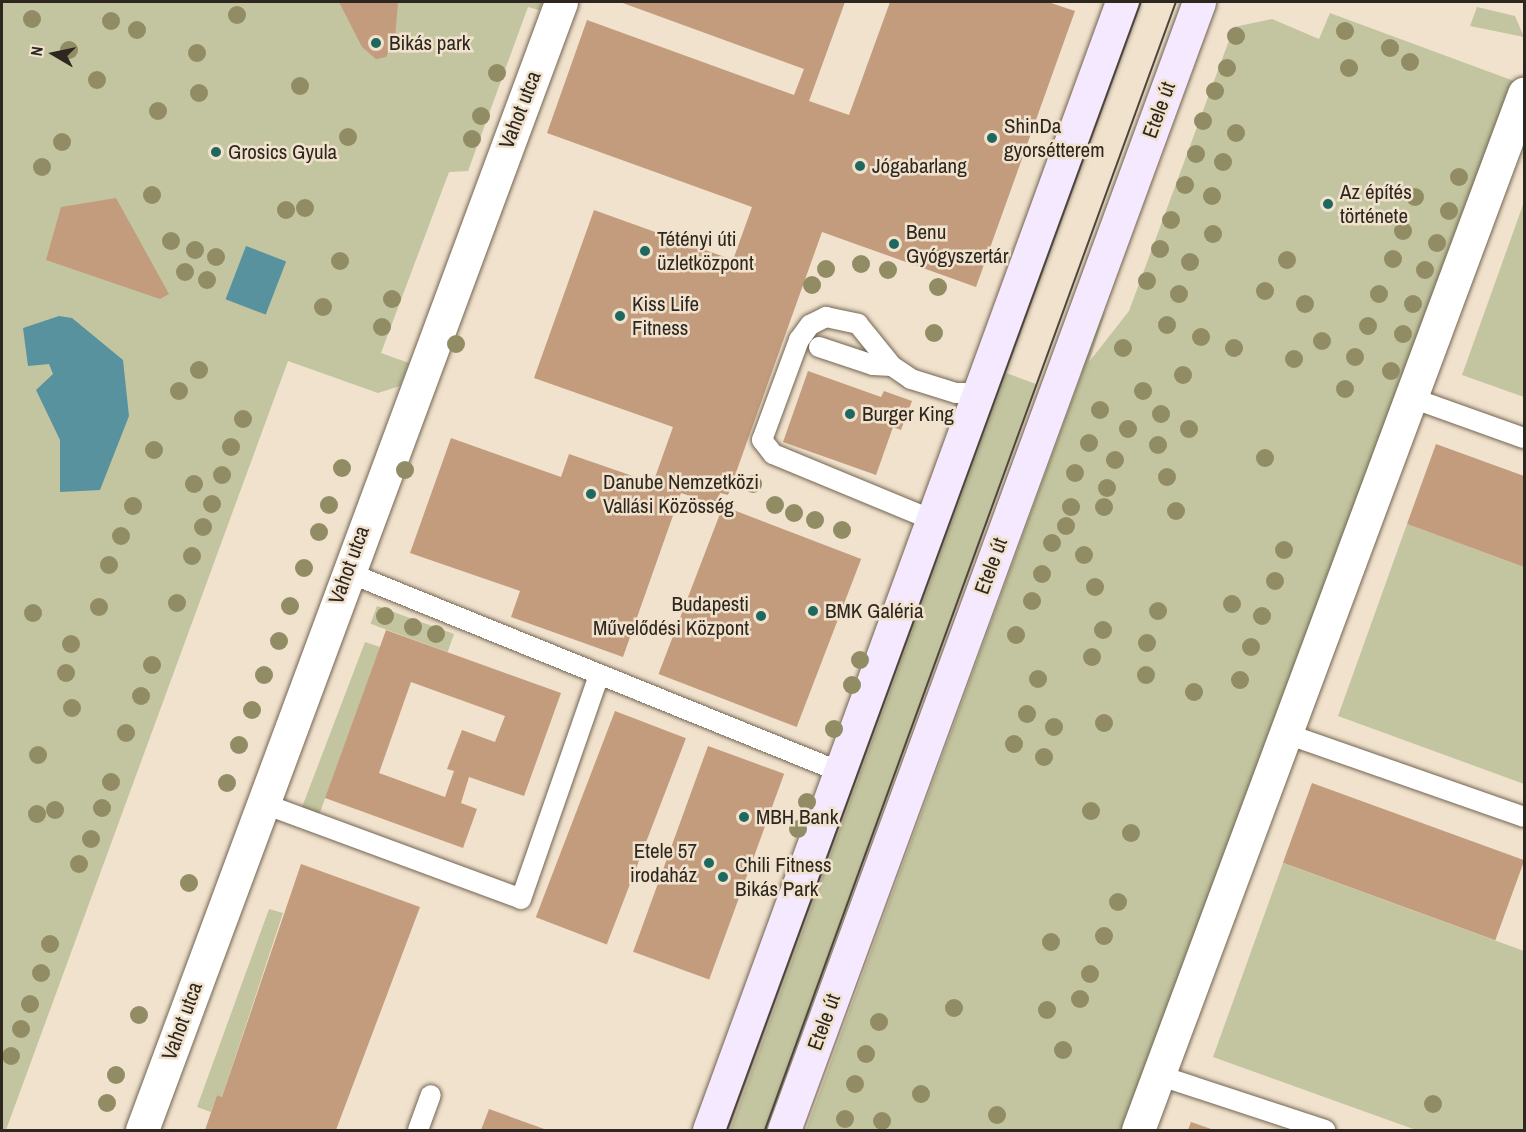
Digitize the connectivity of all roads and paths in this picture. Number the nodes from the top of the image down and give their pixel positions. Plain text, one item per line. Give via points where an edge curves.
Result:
1 (561, 2) edge
2 (1122, 2) edge
3 (1199, 2) edge
4 (1524, 94) edge
5 (819, 347) dead end
6 (892, 366) junction
7 (976, 393) junction
8 (1412, 398) junction
9 (1524, 438) edge
10 (930, 519) junction
11 (347, 572) junction
12 (599, 675) junction
13 (1290, 735) junction
14 (838, 771) junction
15 (262, 803) junction
16 (1524, 817) edge
17 (1158, 1075) junction
18 (431, 1095) dead end
19 (142, 1131) edge
20 (418, 1131) edge
21 (709, 1131) edge
22 (784, 1131) edge
23 (1138, 1131) edge
24 (1325, 1131) edge

1 - 11 street, Vahot utca
2 - 7 main road
3 - 22 main road, Etele út
4 - 8 street
5 - 6 lane via 873,365
6 - 7 lane via 941,390
6 - 10 lane via 858,324 836,316 818,319 799,340 762,440 773,454
7 - 10 main road
8 - 9 lane
8 - 13 street
10 - 14 main road
11 - 12 lane
11 - 15 street, Vahot utca
12 - 14 lane
12 - 15 lane via 521,899
13 - 16 lane
13 - 17 street
14 - 21 main road
15 - 19 street, Vahot utca
17 - 23 street
17 - 24 lane
18 - 20 lane

